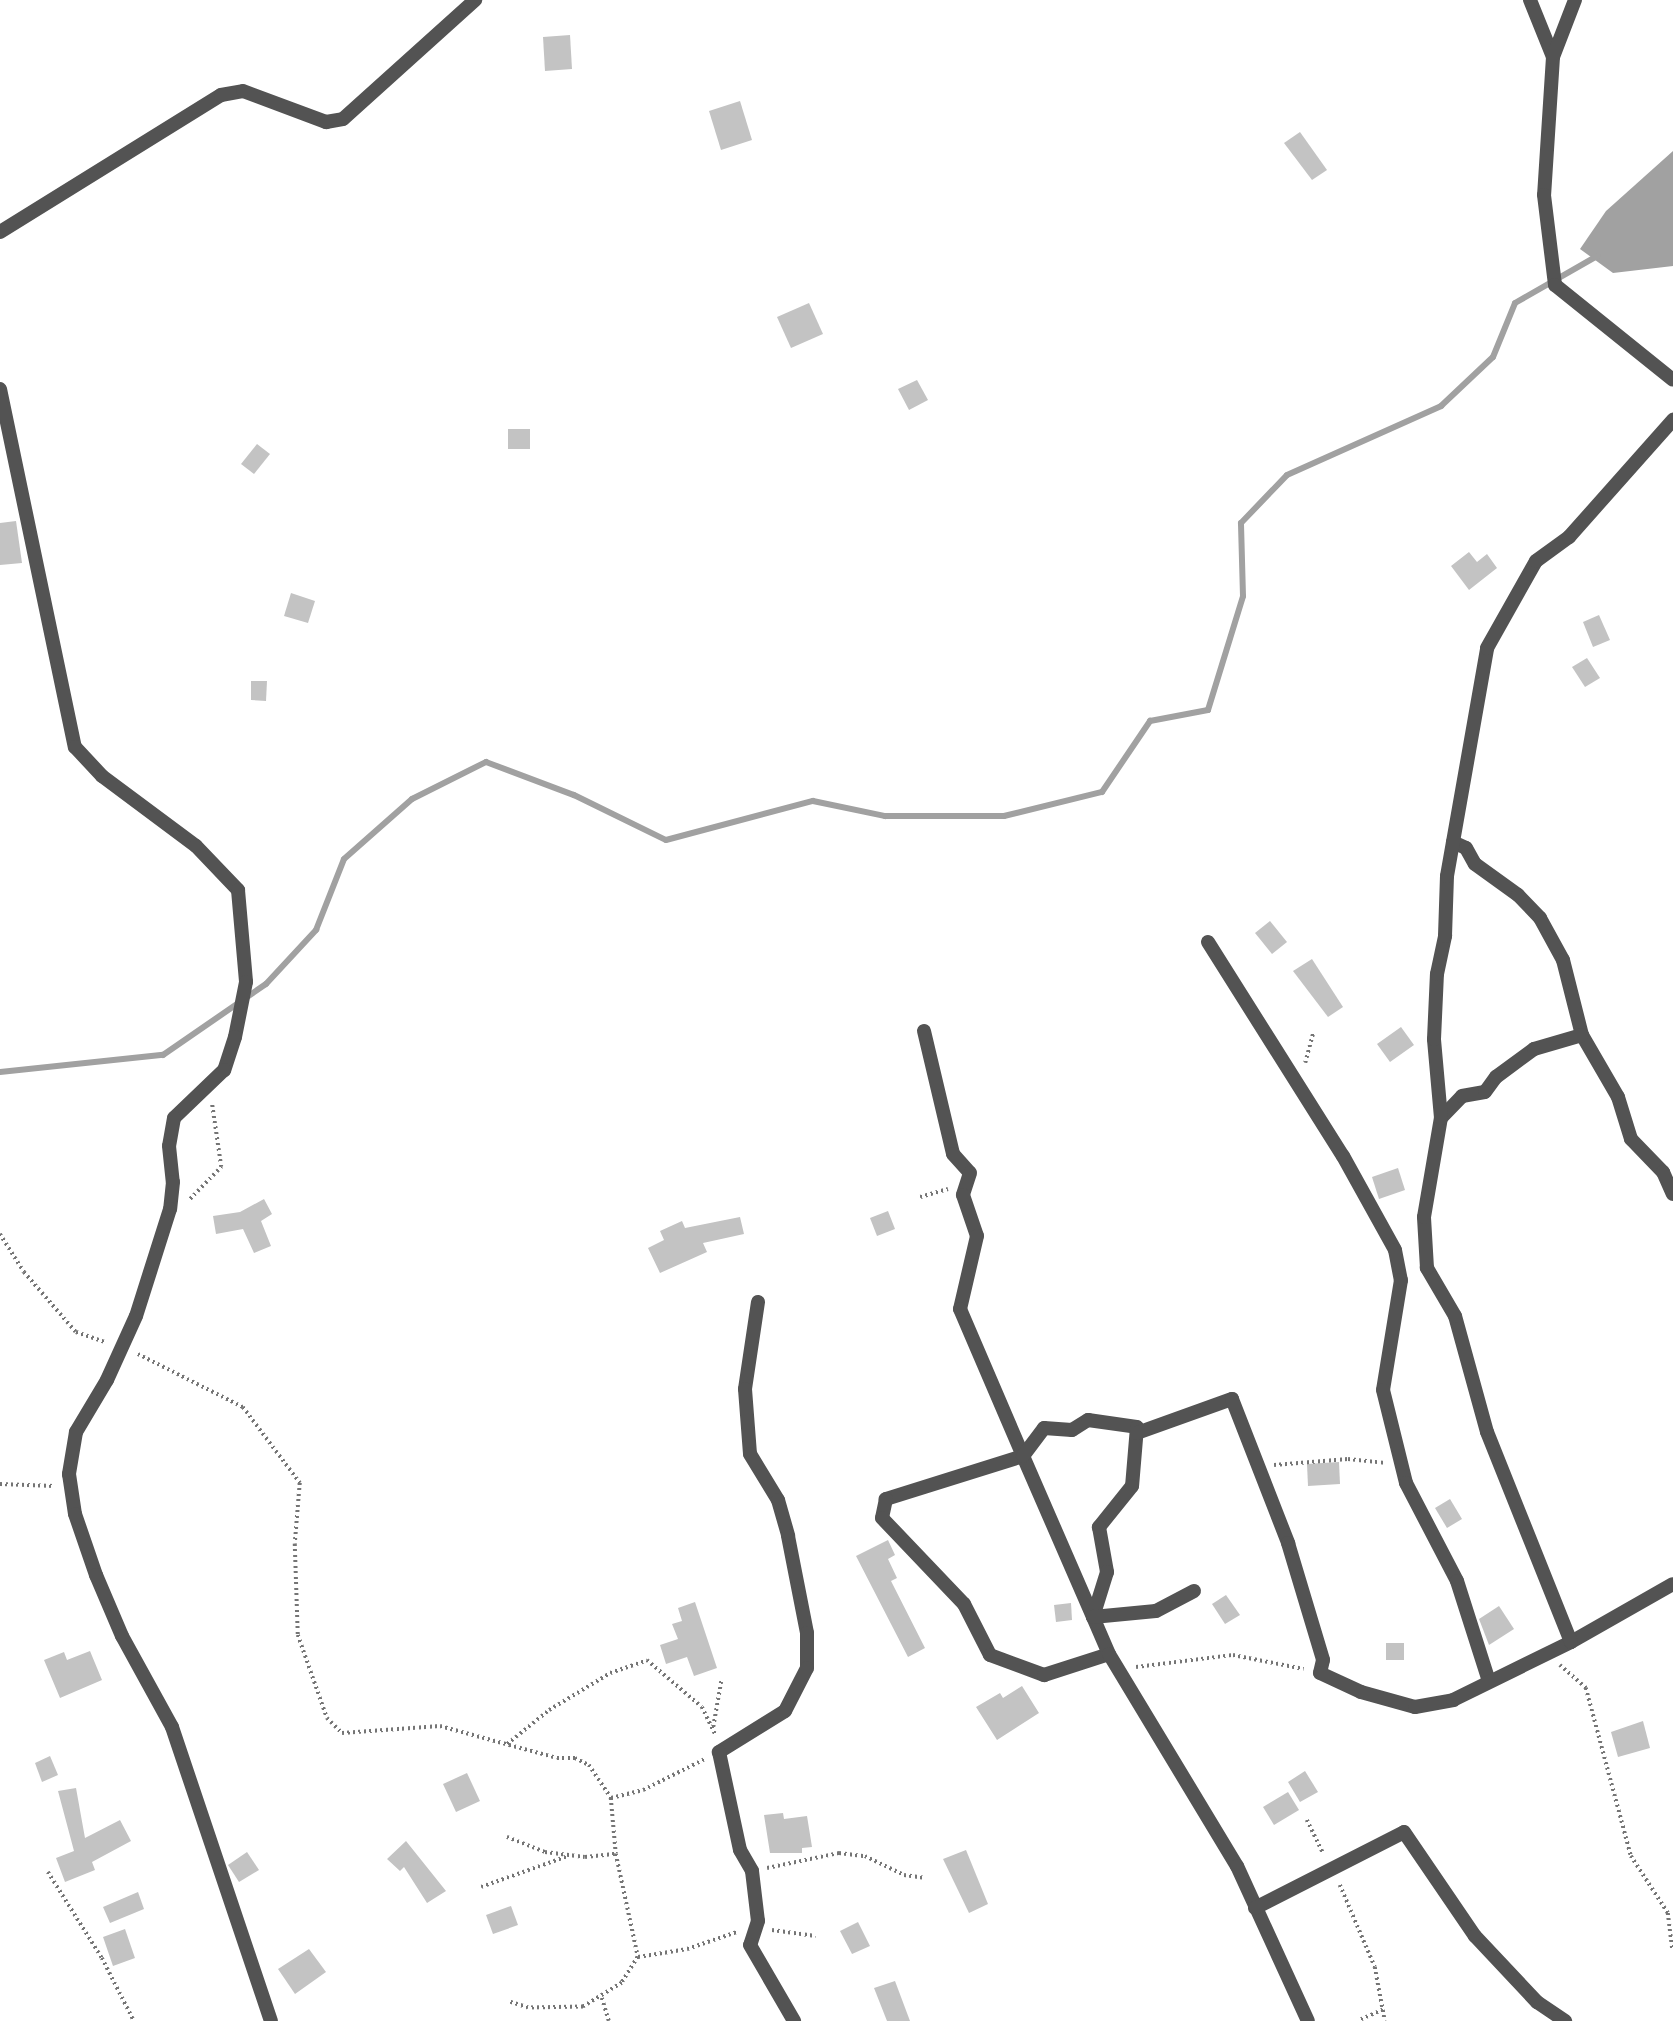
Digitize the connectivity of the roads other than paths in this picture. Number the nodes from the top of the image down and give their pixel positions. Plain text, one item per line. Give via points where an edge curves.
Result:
1 (475, 0) edge
2 (1530, 0) edge
3 (1575, 0) edge
4 (1553, 57) junction
5 (0, 232) edge
6 (1673, 380) edge
7 (0, 389) edge
8 (1673, 420) edge
9 (1453, 842) junction
10 (1208, 942) dead end
11 (924, 1031) dead end
12 (1582, 1035) junction
13 (1441, 1118) junction
14 (1673, 1194) edge
15 (758, 1302) dead end
16 (1137, 1433) junction
17 (1023, 1456) junction
18 (1673, 1584) edge
19 (1194, 1591) dead end
20 (1093, 1617) junction
21 (1571, 1642) junction
22 (1109, 1654) junction
23 (1489, 1681) junction
24 (1255, 1908) junction
25 (271, 2021) edge
26 (794, 2021) edge
27 (1308, 2021) edge
28 (1565, 2021) edge

1 - 5 street via 343,118 326,122 243,91 221,95
2 - 4 street
3 - 4 street
4 - 6 street via 1544,195 1556,285
7 - 25 street via 75,747 102,776 195,846 238,890 246,982 224,1070 174,1118 169,1146 170,1209 123,1347 70,1448 70,1483 96,1575 122,1636 172,1727
8 - 9 street via 1569,537 1536,561 1487,648
9 - 12 street via 1466,848 1475,864 1540,918 1563,960
9 - 13 street via 1434,1011
10 - 23 street via 1395,1250 1401,1280 1383,1390 1406,1483 1457,1581
11 - 17 street via 953,1154 970,1173 963,1195 977,1236 960,1310
12 - 13 street via 1534,1049 1496,1077 1485,1093 1462,1096
12 - 14 street via 1618,1097 1631,1139 1663,1172
13 - 21 street via 1424,1217 1427,1269 1455,1317 1488,1432
15 - 26 street via 745,1388 750,1454 778,1500 788,1536 807,1633 807,1668 785,1711 719,1752 740,1850 751,1871 756,1932 750,1945
16 - 17 street via 1137,1427 1088,1420 1072,1430 1044,1428
16 - 20 street via 1132,1486 1099,1527 1107,1572
16 - 23 street via 1232,1399 1306,1601 1323,1660 1320,1673 1361,1692 1415,1707 1453,1700
17 - 20 street
17 - 22 street via 886,1499 882,1518 964,1604 990,1655 1044,1675
18 - 21 street
19 - 20 street via 1156,1611
20 - 22 street
21 - 23 street
22 - 24 street via 1237,1866
24 - 27 street
24 - 28 street via 1404,1832 1475,1936 1537,2002

